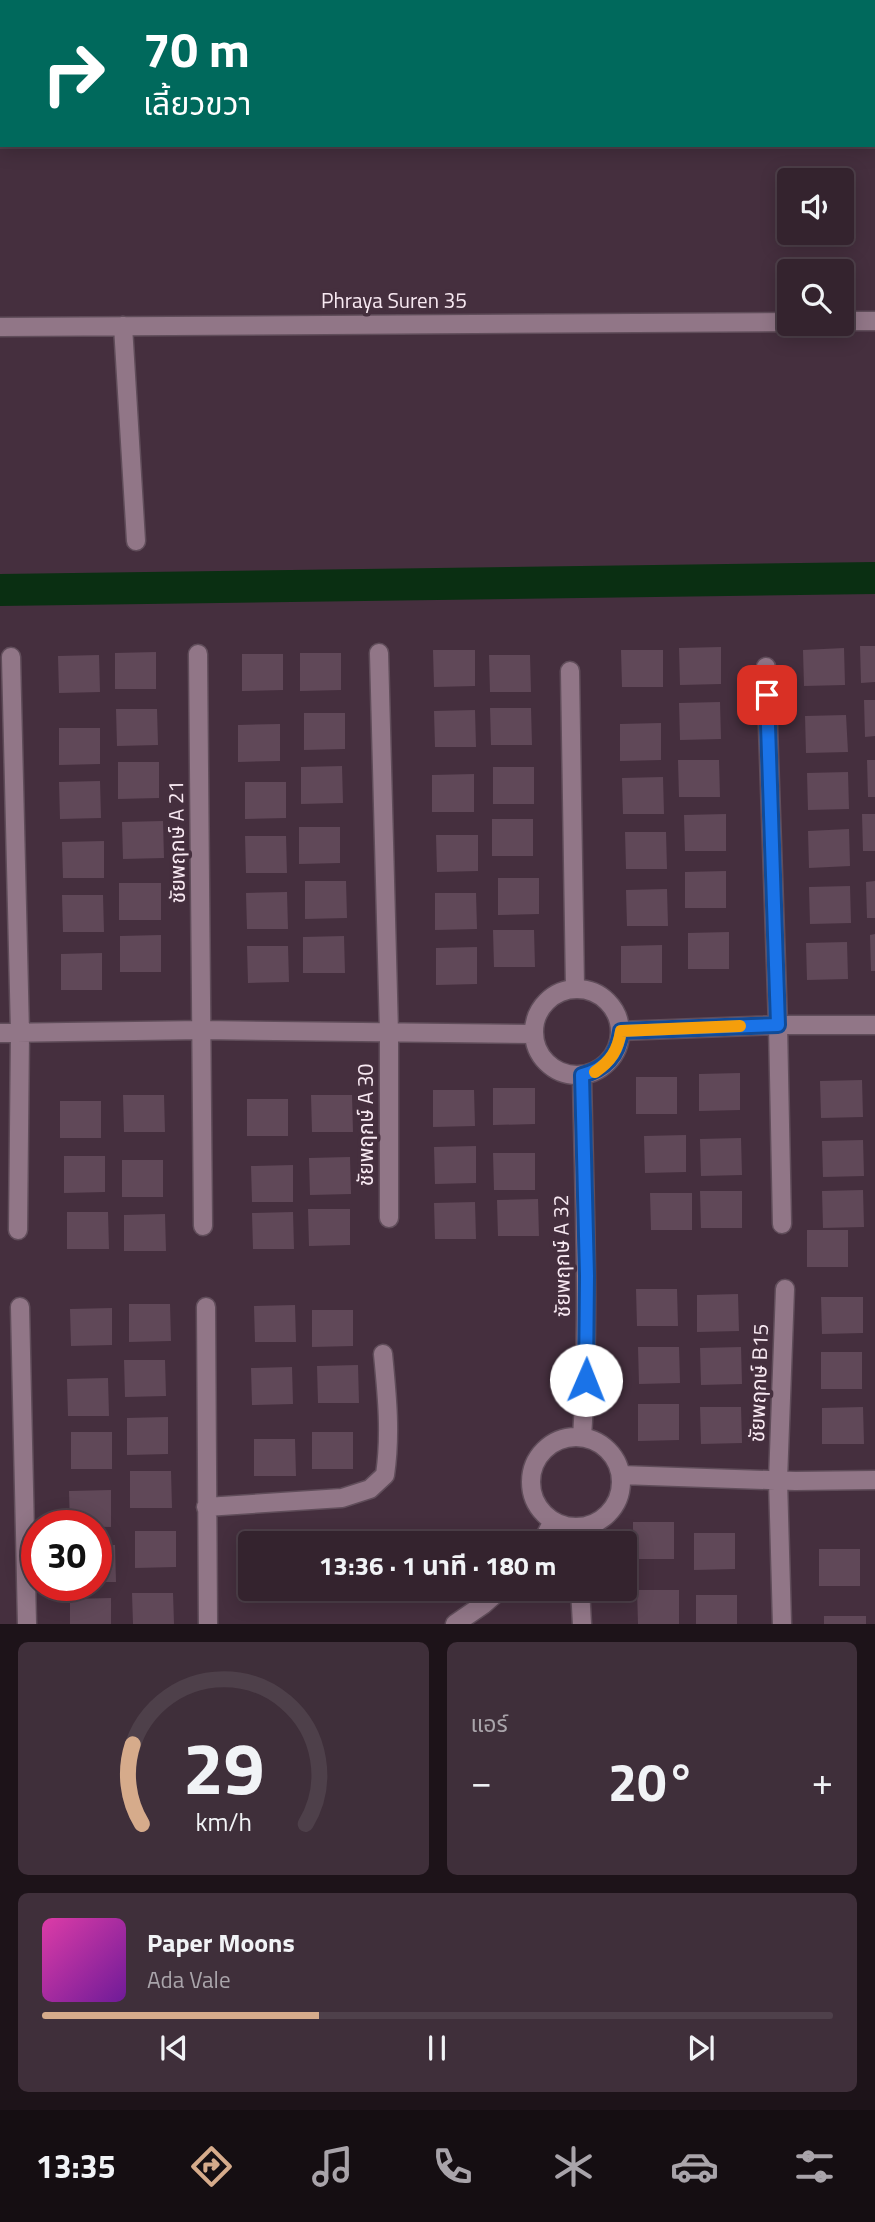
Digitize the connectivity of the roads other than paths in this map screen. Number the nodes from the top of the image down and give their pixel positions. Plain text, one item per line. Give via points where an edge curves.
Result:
1 (854, 321) edge
2 (875, 321) edge
3 (777, 322) edge
4 (123, 326) junction
5 (0, 327) edge
6 (136, 541) dead end
7 (379, 653) dead end
8 (198, 654) dead end
9 (11, 657) dead end
10 (766, 667) dead end
11 (570, 671) dead end
12 (575, 988) junction
13 (778, 1025) junction
14 (875, 1025) edge
15 (202, 1030) junction
16 (621, 1031) junction
17 (389, 1032) junction
18 (0, 1033) edge
19 (20, 1033) junction
20 (534, 1034) junction
21 (582, 1075) junction
22 (389, 1218) dead end
23 (782, 1224) dead end
24 (203, 1226) dead end
25 (18, 1230) dead end
26 (785, 1289) dead end
27 (20, 1307) dead end
28 (206, 1307) dead end
29 (383, 1353) dead end
30 (582, 1437) junction
31 (621, 1475) junction
32 (778, 1480) junction
33 (875, 1480) edge
34 (206, 1507) junction
35 (553, 1521) junction
36 (548, 1531) edge
37 (569, 1531) edge
38 (583, 1531) edge
39 (487, 1601) edge
40 (581, 1601) edge
41 (27, 1623) edge
42 (208, 1623) edge
43 (456, 1623) edge
44 (582, 1623) edge
45 (782, 1623) edge

1 - 2 street
3 - 4 street, Phraya Suren 35
4 - 5 street, Phraya Suren 35
4 - 6 street
7 - 17 street, ชัยพฤกษ์ A 30
8 - 15 street, ชัยพฤกษ์ A 21
9 - 19 street
10 - 13 street
11 - 12 street
12 - 16 street via 601,995 618,1017
12 - 20 street via 561,991 540,1007
13 - 14 street
13 - 16 street
13 - 23 street
15 - 17 street
15 - 19 street
15 - 24 street, ชัยพฤกษ์ A 21
16 - 21 street via 606,1065
17 - 20 street
17 - 22 street, ชัยพฤกษ์ A 30
18 - 19 street
19 - 25 street
20 - 21 street via 544,1060 568,1075
21 - 30 street, ชัยพฤกษ์ A 32 via 587,1276
26 - 32 street, ชัยพฤกษ์ B15
27 - 41 street
28 - 34 street
29 - 34 street via 390,1420 388,1458 385,1475 370,1489 342,1499
30 - 31 street via 607,1450
30 - 35 street via 552,1443 533,1467 533,1497
31 - 32 street
31 - 38 street via 615,1506
32 - 33 street
32 - 45 street, ชัยพฤกษ์ B15
34 - 42 street
35 - 36 street
35 - 37 street
39 - 43 street
40 - 44 street

